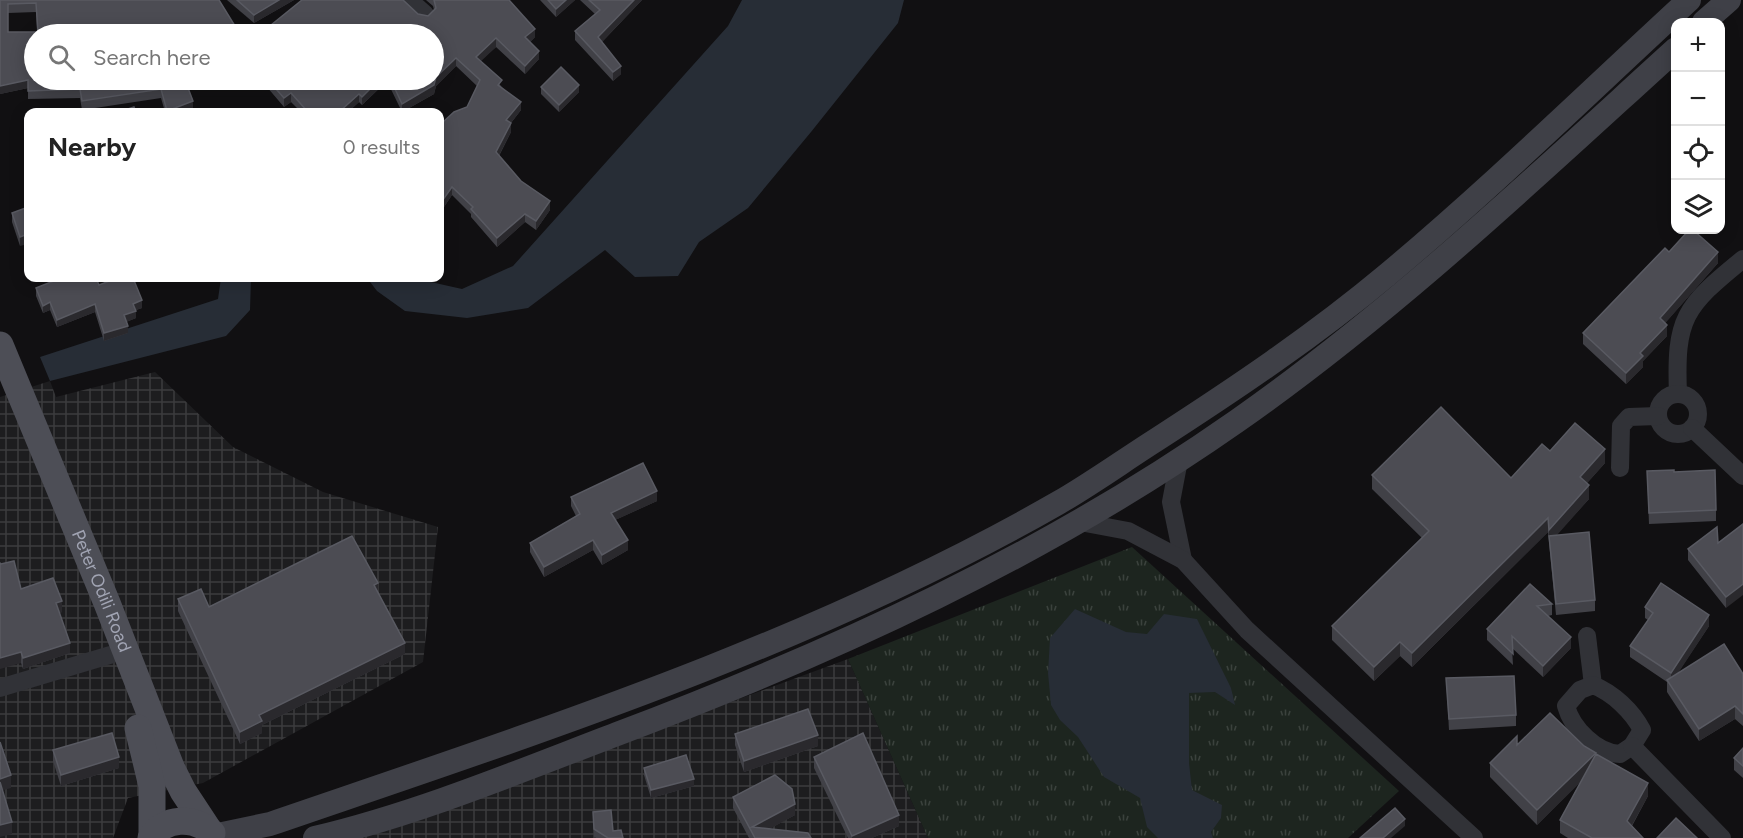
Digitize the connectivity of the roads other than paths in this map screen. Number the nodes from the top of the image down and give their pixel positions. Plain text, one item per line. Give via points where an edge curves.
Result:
1 (408, 0) edge
2 (1689, 0) edge
3 (1729, 0) edge
4 (425, 14) edge
5 (1709, 18) edge
6 (1671, 53) edge
7 (1743, 259) edge
8 (0, 345) edge
9 (0, 391) edge
10 (1678, 394) junction
11 (1658, 416) junction
12 (1692, 428) junction
13 (1179, 460) junction
14 (1620, 468) dead end
15 (1743, 476) edge
16 (1080, 522) junction
17 (1184, 560) junction
18 (1587, 636) dead end
19 (110, 655) junction
20 (1593, 686) junction
21 (0, 688) edge
22 (1632, 746) junction
23 (213, 835) edge
24 (152, 837) edge
25 (315, 838) edge
26 (1474, 838) edge
27 (1722, 838) edge

1 - 4 street
2 - 23 main road via 1388,274 1220,399 1059,503 807,628 623,703 270,824
3 - 5 main road
6 - 13 main road via 1407,291 1239,420
7 - 10 street via 1689,310 1680,329 1676,357
8 - 23 main road, Peter Odili Road via 171,767
9 - 19 main road, Peter Odili Road
10 - 11 street via 1663,400
10 - 12 street via 1688,397 1696,406 1697,420
11 - 12 street via 1660,425 1671,433 1684,433
11 - 14 street via 1629,417 1621,426
12 - 15 street
13 - 16 main road
13 - 17 street via 1171,502
16 - 17 street via 1128,531
16 - 25 main road via 983,575 795,663 470,790
17 - 26 street via 1247,630
18 - 20 street
19 - 21 street
19 - 24 main road, Peter Odili Road via 150,767
20 - 22 street via 1604,690 1635,717 1642,730
20 - 22 street via 1580,690 1566,706 1571,722 1607,753 1620,754
22 - 27 street
23 - 24 main road via 190,821 176,821 163,826

